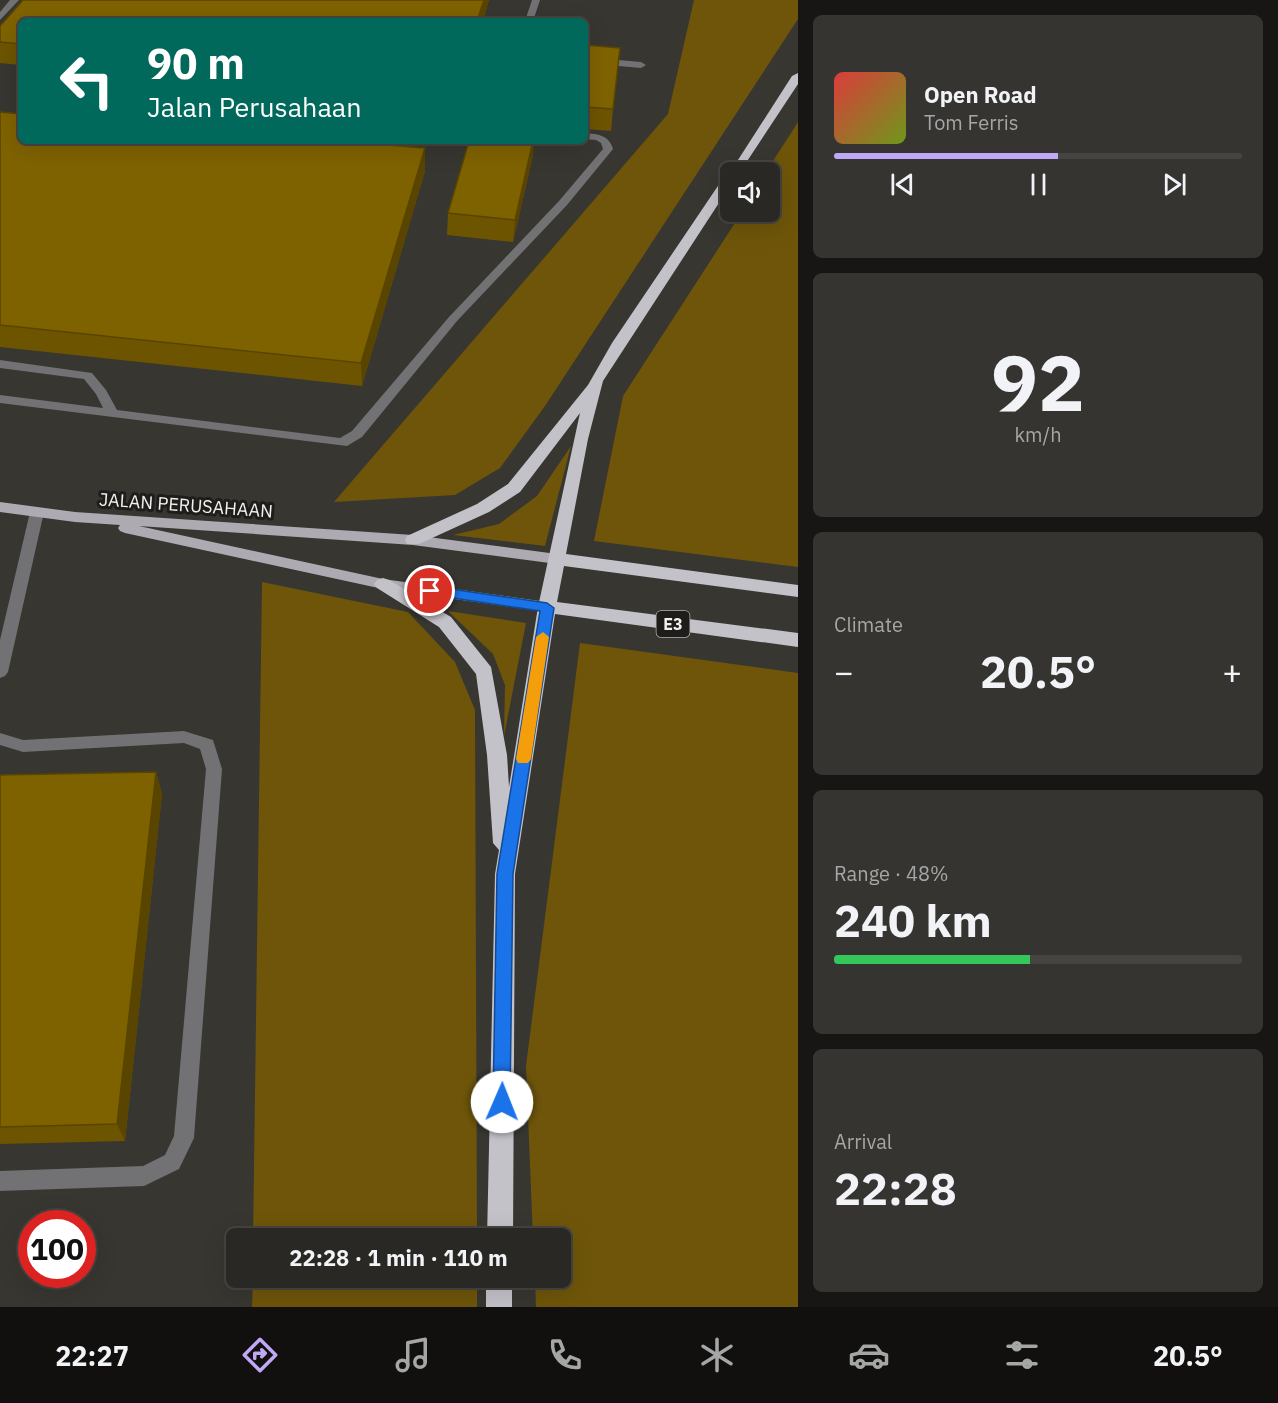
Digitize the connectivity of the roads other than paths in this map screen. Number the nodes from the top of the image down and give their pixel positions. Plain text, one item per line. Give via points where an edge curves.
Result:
1 (15, 0) edge
2 (536, 0) edge
3 (0, 17) edge
4 (530, 18) edge
5 (588, 60) edge
6 (641, 65) dead end
7 (798, 76) edge
8 (588, 136) edge
9 (741, 162) edge
10 (720, 192) edge
11 (0, 364) edge
12 (596, 381) junction
13 (0, 399) edge
14 (112, 413) junction
15 (0, 507) edge
16 (37, 512) junction
17 (75, 517) junction
18 (413, 540) junction
19 (557, 559) junction
20 (383, 584) junction
21 (798, 591) edge
22 (547, 608) junction
23 (798, 640) edge
24 (0, 672) edge
25 (0, 739) edge
26 (505, 874) junction
27 (0, 1180) edge
28 (500, 1228) edge
29 (499, 1288) edge
30 (499, 1307) edge

1 - 3 lane
2 - 4 lane
5 - 6 lane
7 - 9 highway
8 - 14 lane via 606,142 608,149 563,203 453,319 357,434 342,443
10 - 12 highway
11 - 14 lane via 88,376
12 - 18 highway via 514,488 483,508
12 - 19 highway via 580,439
13 - 14 lane
15 - 16 main road
16 - 17 main road
16 - 24 lane
17 - 18 main road, JALAN PERUSAHAAN
17 - 20 main road, JALAN PERUSAHAAN
18 - 19 main road, JALAN PERUSAHAAN
19 - 21 highway
19 - 22 highway
20 - 22 main road, JALAN PERUSAHAAN
20 - 26 highway via 445,622 485,672 497,755
22 - 23 highway, E3
22 - 26 highway
25 - 27 lane via 23,746 184,737 207,745 214,770 184,1138 172,1162 144,1176
26 - 28 highway
29 - 30 highway

